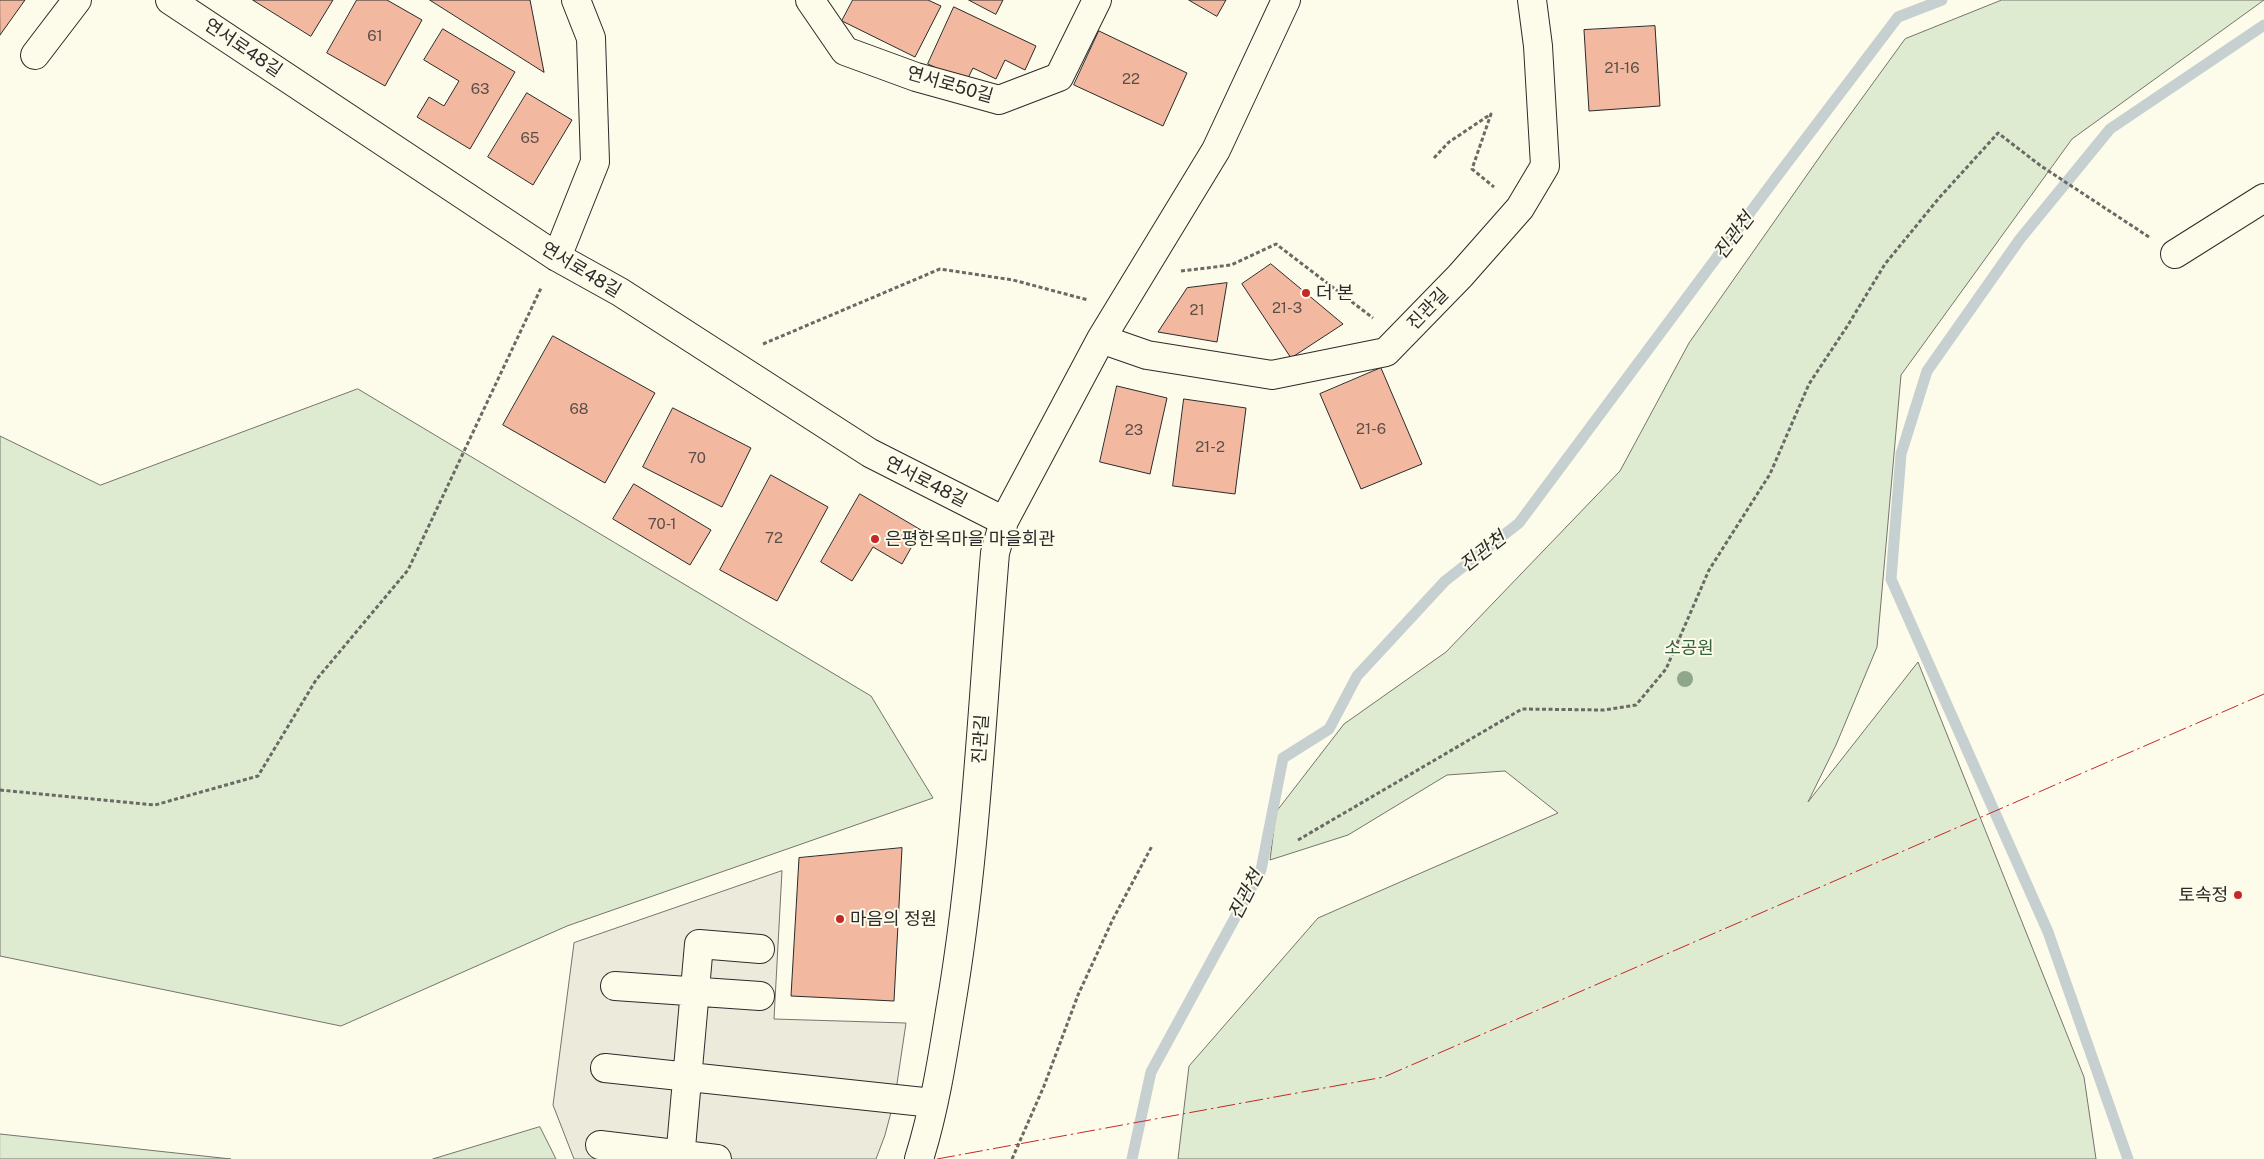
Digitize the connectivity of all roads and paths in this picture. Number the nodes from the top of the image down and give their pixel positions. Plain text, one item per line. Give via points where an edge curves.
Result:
1 (77, 0) edge
2 (170, 0) edge
3 (576, 0) edge
4 (810, 0) edge
5 (1097, 0) edge
6 (1286, 0) edge
7 (1532, 0) edge
8 (35, 55) dead end
9 (1434, 158) dead end
10 (2264, 198) edge
11 (1520, 208) junction
12 (2175, 254) joint
13 (557, 257) junction
14 (1178, 271) dead end
15 (541, 288) dead end
16 (1090, 301) dead end
17 (1400, 338) junction
18 (1101, 339) junction
19 (756, 347) dead end
20 (1004, 521) junction
21 (0, 790) edge
22 (1298, 840) dead end
23 (1152, 846) dead end
24 (760, 949) dead end
25 (615, 986) dead end
26 (695, 991) junction
27 (760, 996) dead end
28 (605, 1068) dead end
29 (688, 1076) junction
30 (932, 1103) junction
31 (600, 1145) dead end
32 (680, 1157) edge
33 (717, 1159) edge
34 (918, 1159) edge
35 (1012, 1159) edge

1 - 8 street
2 - 13 street, 연서로48길
3 - 13 street via 591,38 595,162
4 - 5 street, 연서로50길 via 845,51 916,77 1000,100 1060,77
6 - 18 street, 진관길 via 1216,150
7 - 11 street, 진관길 via 1545,166
9 - 11 path via 1449,142 1491,114 1472,169
10 - 12 street
11 - 17 street, 진관길
12 - 22 path via 2041,166 1998,133 1885,264 1809,384 1770,474 1709,570 1666,669 1636,705 1604,710 1522,709
13 - 20 street, 연서로48길 via 620,292 870,453
14 - 17 path via 1231,265 1276,244
15 - 21 path via 408,570 316,680 258,776 155,805
16 - 19 path via 1013,280 940,269
17 - 18 street, 진관길 via 1386,352 1272,375 1147,355
18 - 20 street, 진관길
20 - 30 street, 진관길 via 995,553 980,762 961,946
23 - 35 path via 1078,995
24 - 26 street via 699,944
25 - 26 street
26 - 27 street
26 - 29 street
28 - 29 street
29 - 30 street
29 - 32 street
30 - 34 street, 진관길
31 - 32 street
32 - 33 street

